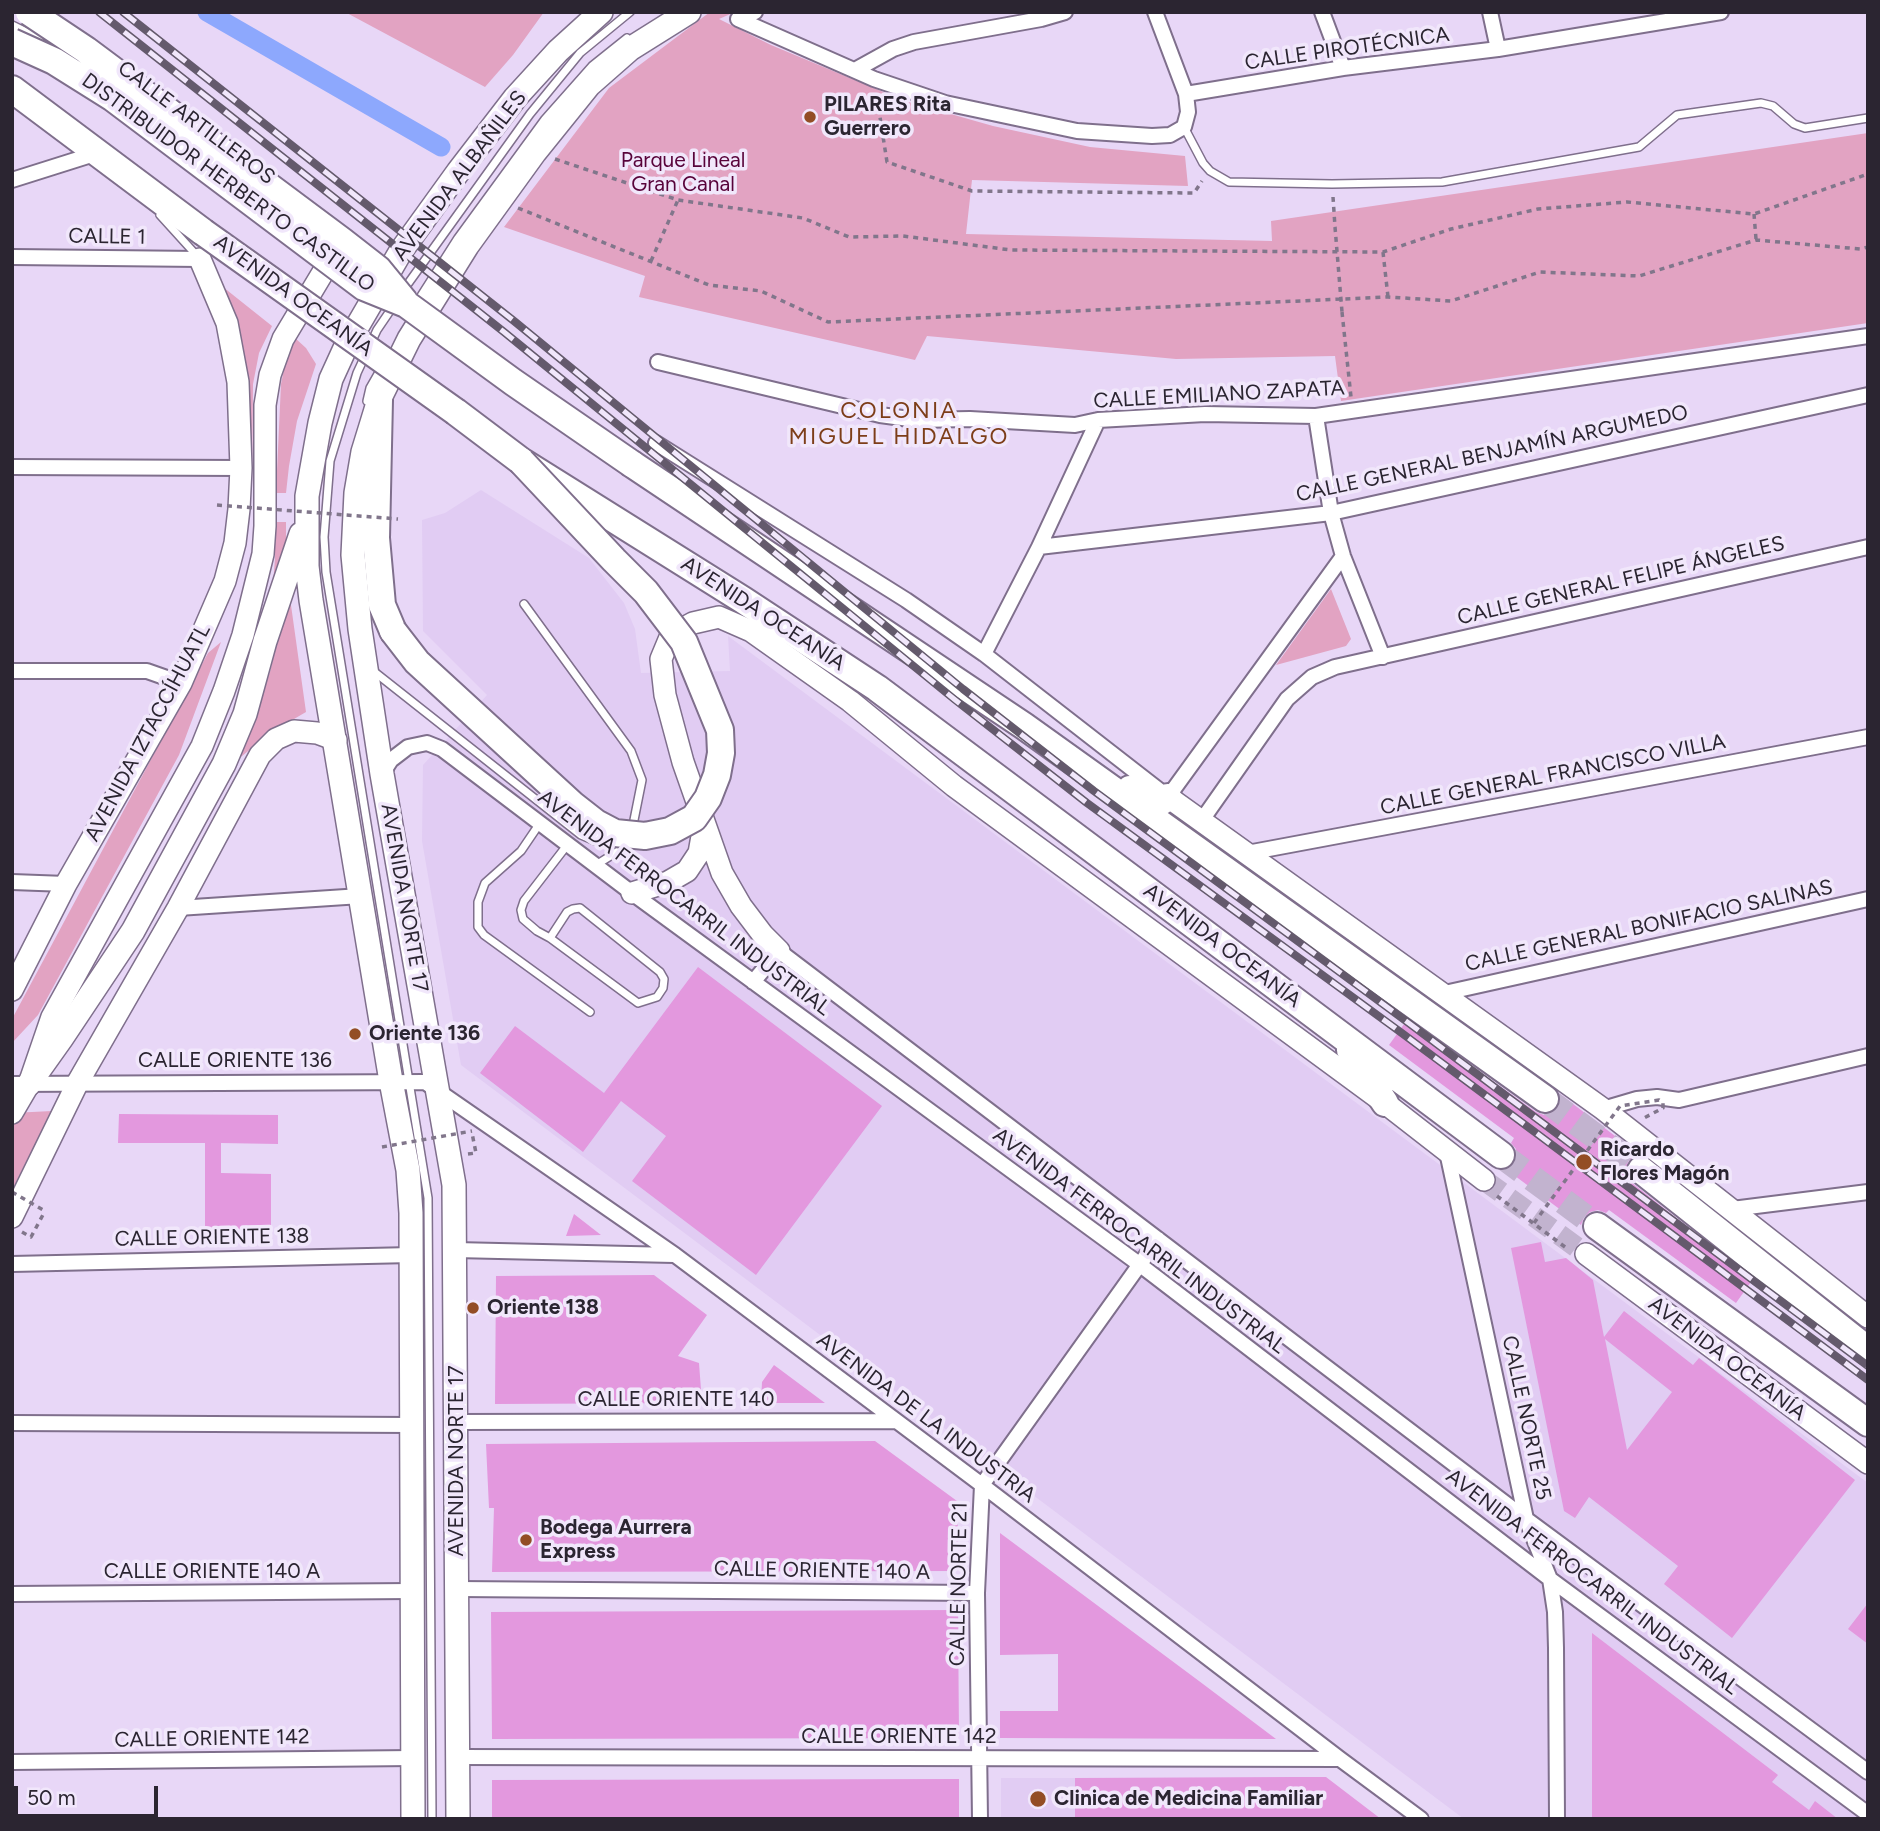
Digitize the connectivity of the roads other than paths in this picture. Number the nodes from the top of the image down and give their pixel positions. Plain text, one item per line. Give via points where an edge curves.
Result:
1 (29, 12) edge
2 (48, 12) edge
3 (601, 12) edge
4 (630, 12) edge
5 (689, 12) edge
6 (755, 12) edge
7 (1065, 12) edge
8 (1155, 12) edge
9 (1322, 12) edge
10 (1490, 12) edge
11 (1721, 12) edge
12 (12, 26) edge
13 (632, 35) dead end
14 (12, 42) edge
15 (1498, 49) junction
16 (68, 52) dead end
17 (1343, 68) junction
18 (855, 70) junction
19 (12, 89) edge
20 (1186, 94) junction
21 (523, 106) junction
22 (1868, 118) edge
23 (551, 122) junction
24 (1184, 127) junction
25 (56, 133) dead end
26 (88, 156) junction
27 (12, 180) edge
28 (130, 189) dead end
29 (151, 207) dead end
30 (306, 232) dead end
31 (462, 242) junction
32 (12, 257) edge
33 (200, 259) junction
34 (317, 282) junction
35 (409, 309) junction
36 (1868, 336) edge
37 (387, 356) dead end
38 (658, 362) dead end
39 (1868, 395) edge
40 (372, 405) junction
41 (1316, 416) junction
42 (1098, 419) junction
43 (656, 443) dead end
44 (521, 461) junction
45 (12, 467) edge
46 (241, 468) junction
47 (1331, 513) junction
48 (306, 521) junction
49 (1039, 547) junction
50 (1868, 547) edge
51 (344, 551) dead end
52 (1343, 556) junction
53 (345, 563) dead end
54 (524, 604) dead end
55 (984, 654) junction
56 (1383, 657) junction
57 (365, 665) junction
58 (12, 671) edge
59 (181, 683) junction
60 (364, 718) dead end
61 (1024, 726) junction
62 (1868, 737) edge
63 (336, 740) junction
64 (382, 774) junction
65 (1168, 797) junction
66 (1202, 820) junction
67 (541, 823) junction
68 (705, 823) junction
69 (631, 839) junction
70 (568, 844) junction
71 (1247, 853) junction
72 (387, 854) dead end
73 (596, 865) junction
74 (12, 882) edge
75 (66, 884) junction
76 (632, 893) junction
77 (361, 896) junction
78 (1868, 899) edge
79 (178, 908) junction
80 (550, 938) junction
81 (779, 951) junction
82 (753, 982) junction
83 (12, 990) edge
84 (1440, 993) junction
85 (590, 1012) dead end
86 (1339, 1034) junction
87 (1868, 1056) edge
88 (78, 1082) junction
89 (399, 1082) junction
90 (20, 1084) edge
91 (428, 1084) junction
92 (1545, 1099) tunnel mouth
93 (1385, 1103) junction
94 (1603, 1109) junction
95 (12, 1113) edge
96 (1447, 1152) junction
97 (1501, 1155) tunnel mouth
98 (1641, 1170) tunnel mouth
99 (1488, 1186) tunnel mouth
100 (1868, 1192) edge
101 (1732, 1209) junction
102 (12, 1217) edge
103 (445, 1217) dead end
104 (1597, 1226) tunnel mouth
105 (1158, 1239) junction
106 (455, 1250) junction
107 (1580, 1253) tunnel mouth
108 (412, 1255) junction
109 (675, 1255) junction
110 (12, 1264) edge
111 (1139, 1264) junction
112 (1868, 1317) edge
113 (1868, 1350) edge
114 (895, 1421) junction
115 (457, 1422) junction
116 (12, 1423) edge
117 (1868, 1423) edge
118 (412, 1425) junction
119 (1868, 1464) edge
120 (982, 1485) junction
121 (1526, 1520) junction
122 (1550, 1579) junction
123 (457, 1588) junction
124 (412, 1591) junction
125 (977, 1593) junction
126 (12, 1594) edge
127 (458, 1757) junction
128 (413, 1758) junction
129 (979, 1758) junction
130 (1339, 1759) junction
131 (12, 1762) edge
132 (1868, 1772) edge
133 (1868, 1814) edge
134 (413, 1819) edge
135 (432, 1819) edge
136 (449, 1819) edge
137 (458, 1819) edge
138 (980, 1819) edge
139 (1421, 1819) edge
140 (1557, 1819) edge

1 - 35 highway, bridge via 378,269
2 - 34 main road via 312,205 323,222 329,250
3 - 21 main road, AVENIDA ALBAÑILES via 558,51
4 - 21 lane
5 - 23 main road via 611,64
6 - 18 street via 738,19
7 - 18 street via 914,42
8 - 20 street
9 - 17 street
10 - 15 street
11 - 15 street, CALLE PIROTÉCNICA
12 - 16 lane
13 - 23 lane via 592,66
14 - 35 highway, DISTRIBUIDOR HERBERTO CASTILLO, bridge via 54,61 113,98 364,287
15 - 17 street, CALLE PIROTÉCNICA
17 - 20 street, CALLE PIROTÉCNICA
18 - 24 street via 966,109 1077,131 1152,136 1170,135
19 - 44 highway, AVENIDA OCEANÍA, bridge
20 - 24 street
21 - 48 main road, AVENIDA ALBAÑILES via 421,223 346,344 331,379 311,469
21 - 89 lane via 377,330 357,373 330,461 326,572
22 - 24 lane via 1805,128 1773,106 1760,103 1677,115 1639,146 1442,182 1332,184 1229,182 1203,163
23 - 31 lane
23 - 31 main road via 499,201
25 - 26 lane
26 - 27 street
26 - 28 lane
29 - 33 lane
30 - 34 lane via 317,254
31 - 35 lane
31 - 40 main road
32 - 33 street, CALLE 1
33 - 46 main road, AVENIDA IZTACCÍHUATL via 219,299 233,346
34 - 90 main road via 282,339 270,375 265,405 263,554 224,691 202,746 52,1017
35 - 61 highway, bridge
36 - 41 street, CALLE EMILIANO ZAPATA
37 - 40 lane via 370,388
38 - 42 street, CALLE EMILIANO ZAPATA via 917,420 1075,425
39 - 47 street, CALLE GENERAL BENJAMÍN ARGUMEDO
40 - 44 highway, bridge via 376,538 383,605 393,631 417,662 596,822 615,833 645,836 670,831 694,818 708,798 718,775 720,730 684,642 646,592
40 - 57 main road, AVENIDA NORTE 17 via 354,529 354,580
41 - 42 street, CALLE EMILIANO ZAPATA via 1205,414
41 - 47 street
42 - 49 street
43 - 55 street
44 - 86 highway, AVENIDA OCEANÍA, bridge via 877,688
45 - 46 street
46 - 59 main road, AVENIDA IZTACCÍHUATL via 235,543 225,582
47 - 49 street, CALLE GENERAL BENJAMÍN ARGUMEDO
47 - 52 street
48 - 63 main road, AVENIDA NORTE 17 via 311,600
48 - 90 main road via 245,714 224,764 133,931 61,1040
49 - 55 street
50 - 56 street, CALLE GENERAL FELIPE ÁNGELES
51 - 53 lane
52 - 56 street
52 - 65 street
54 - 69 lane via 631,751 642,780
55 - 65 street
56 - 66 street, CALLE GENERAL FELIPE ÁNGELES via 1312,677 1287,699
57 - 64 main road, AVENIDA NORTE 17
57 - 69 lane via 581,835 605,842
58 - 59 street via 147,671
59 - 75 main road, AVENIDA IZTACCÍHUATL
60 - 72 lane
61 - 65 highway via 1065,746 1152,803
61 - 92 highway
62 - 71 street, CALLE GENERAL FRANCISCO VILLA
63 - 77 main road, AVENIDA NORTE 17
63 - 79 main road via 302,730 267,746
64 - 67 street, AVENIDA FERROCARRIL INDUSTRIAL via 408,747 435,745
64 - 91 main road, AVENIDA NORTE 17
65 - 66 main road
66 - 71 main road
67 - 70 street, AVENIDA FERROCARRIL INDUSTRIAL
67 - 85 lane via 521,851 485,883 478,902 478,927
68 - 76 main road via 699,853 687,872
68 - 81 main road, AVENIDA OCEANÍA via 722,873 741,906
68 - 93 main road, AVENIDA OCEANÍA via 665,695 661,659 671,635 693,623 719,617 751,631 850,701 954,786
69 - 73 lane
70 - 73 street, AVENIDA FERROCARRIL INDUSTRIAL
70 - 80 lane via 521,910 523,919
71 - 84 main road
73 - 76 street, AVENIDA FERROCARRIL INDUSTRIAL
74 - 75 street
75 - 83 main road, AVENIDA IZTACCÍHUATL
76 - 82 street, AVENIDA FERROCARRIL INDUSTRIAL
77 - 79 street
77 - 89 main road, AVENIDA NORTE 17
78 - 84 street, CALLE GENERAL BONIFACIO SALINAS
79 - 88 main road
80 - 80 lane via 638,1003 657,997 663,988 660,972 580,908 567,912
81 - 82 street
81 - 105 street, AVENIDA FERROCARRIL INDUSTRIAL
82 - 111 street, AVENIDA FERROCARRIL INDUSTRIAL
84 - 94 main road
86 - 93 highway
86 - 97 highway, AVENIDA OCEANÍA
87 - 94 street via 1679,1100 1637,1099
88 - 89 street, CALLE ORIENTE 136
88 - 90 street, CALLE ORIENTE 136
88 - 102 main road
89 - 91 street
89 - 108 main road, AVENIDA NORTE 17
89 - 135 lane via 425,1176 429,1224
90 - 95 main road
91 - 106 main road, AVENIDA NORTE 17 via 454,1185
91 - 109 street, AVENIDA DE LA INDUSTRIA
93 - 96 main road, AVENIDA OCEANÍA
94 - 101 main road
96 - 99 main road, AVENIDA OCEANÍA
96 - 121 street, CALLE NORTE 25
98 - 113 highway
100 - 101 street
101 - 112 main road
103 - 136 lane
104 - 117 highway, AVENIDA OCEANÍA
105 - 111 street, CALLE NORTE 21
105 - 121 street, AVENIDA FERROCARRIL INDUSTRIAL
106 - 109 street
106 - 115 main road, AVENIDA NORTE 17
107 - 119 main road, AVENIDA OCEANÍA
108 - 110 street, CALLE ORIENTE 138
108 - 118 main road, AVENIDA NORTE 17
109 - 114 street, AVENIDA DE LA INDUSTRIA
111 - 120 street, CALLE NORTE 21
111 - 122 street, AVENIDA FERROCARRIL INDUSTRIAL
114 - 115 street, CALLE ORIENTE 140
114 - 120 street, AVENIDA DE LA INDUSTRIA
115 - 123 main road, AVENIDA NORTE 17
116 - 118 street
118 - 124 main road, AVENIDA NORTE 17
120 - 125 street, CALLE NORTE 21
120 - 130 street, AVENIDA DE LA INDUSTRIA
121 - 122 street, CALLE NORTE 25
121 - 132 street, AVENIDA FERROCARRIL INDUSTRIAL
122 - 133 street, AVENIDA FERROCARRIL INDUSTRIAL
122 - 140 street, CALLE NORTE 25 via 1556,1636
123 - 125 street, CALLE ORIENTE 140 A
123 - 127 main road, AVENIDA NORTE 17
124 - 126 street, CALLE ORIENTE 140 A
124 - 128 main road, AVENIDA NORTE 17
125 - 129 street, CALLE NORTE 21
127 - 129 street, CALLE ORIENTE 142
127 - 137 main road, AVENIDA NORTE 17
128 - 131 street, CALLE ORIENTE 142
128 - 134 main road, AVENIDA NORTE 17
129 - 130 street, CALLE ORIENTE 142
129 - 138 street, CALLE NORTE 21
130 - 139 street, AVENIDA DE LA INDUSTRIA

